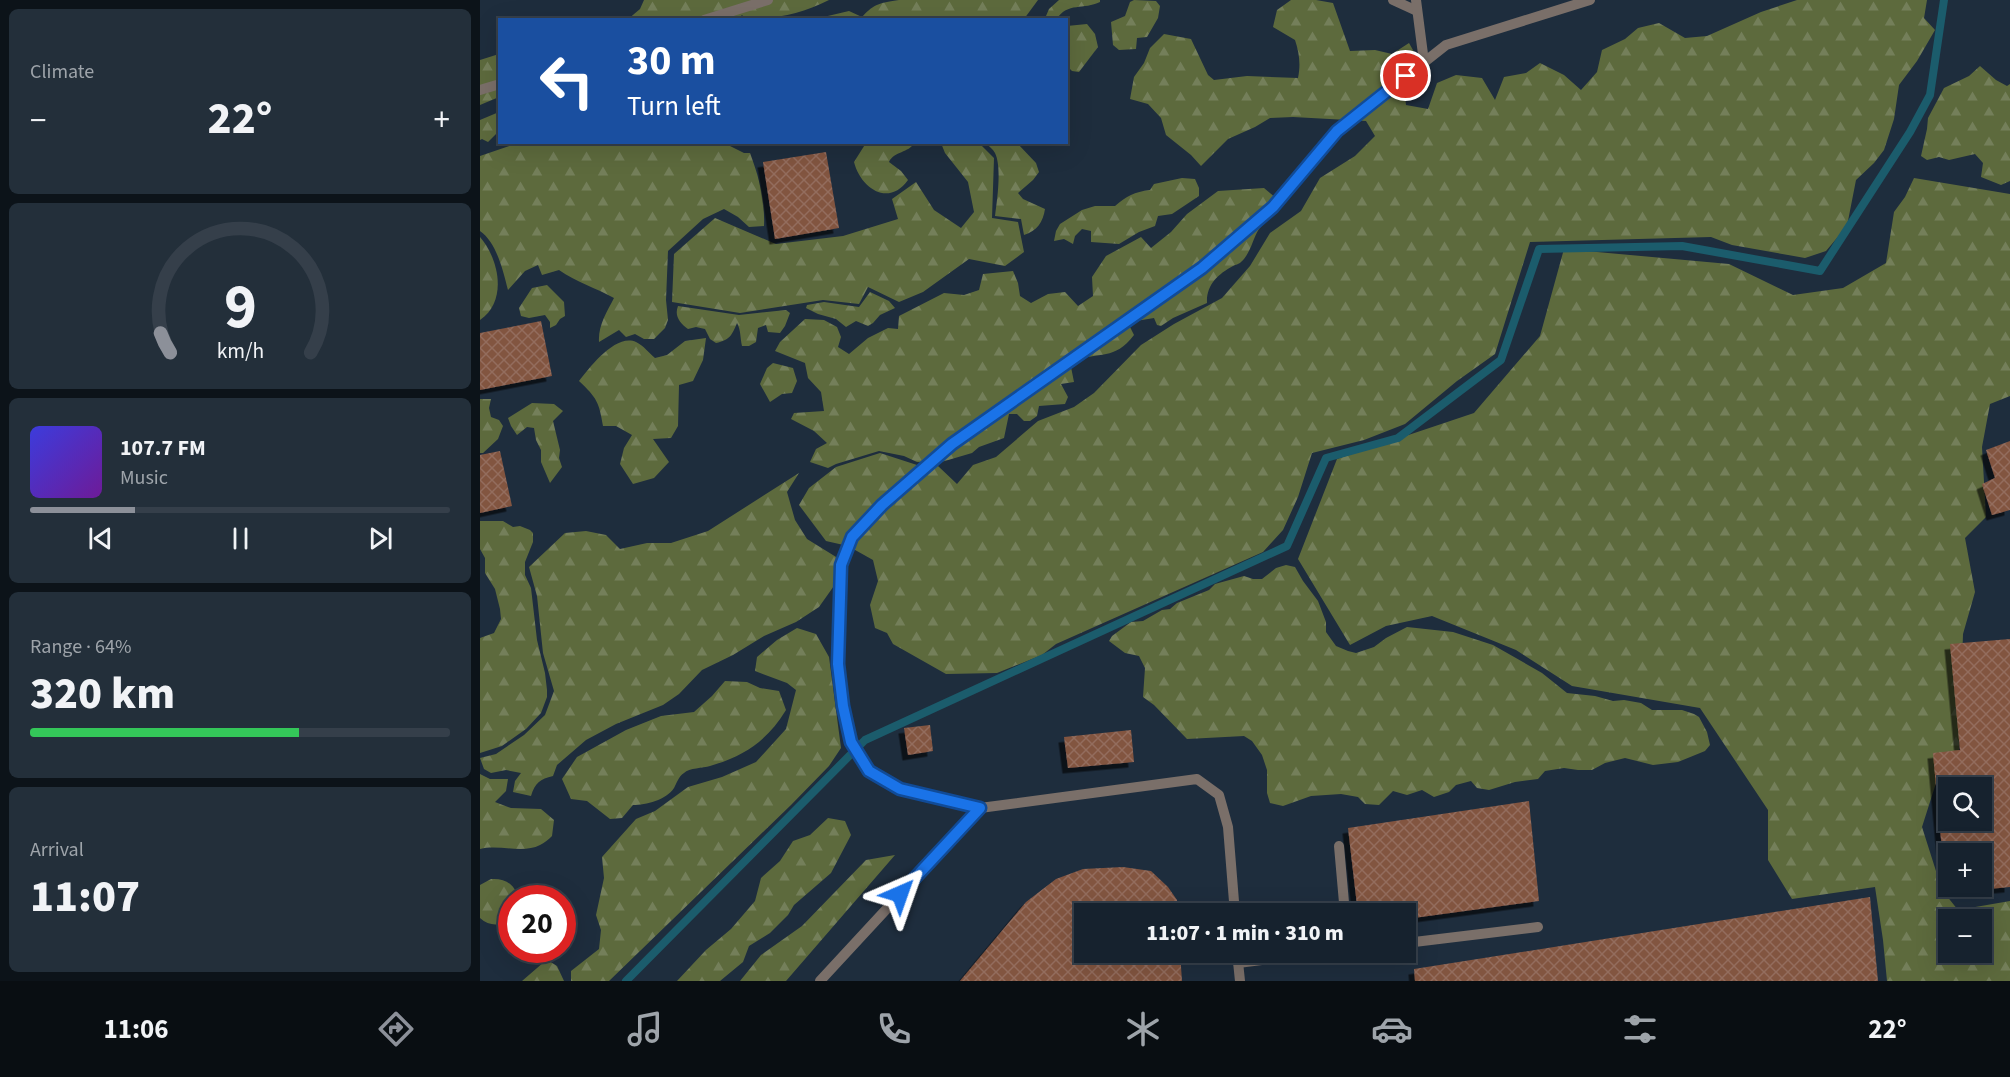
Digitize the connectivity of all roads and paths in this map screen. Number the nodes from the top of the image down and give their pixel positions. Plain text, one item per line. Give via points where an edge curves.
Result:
1 (768, 0) edge
2 (1393, 0) edge
3 (1590, 0) edge
4 (1416, 5) edge
5 (710, 18) edge
6 (1424, 62) junction
7 (498, 85) edge
8 (480, 90) edge
9 (980, 808) junction
10 (1339, 846) dead end
11 (1233, 903) edge
12 (1344, 903) edge
13 (1538, 927) dead end
14 (1416, 942) edge
15 (1238, 963) edge
16 (820, 981) edge
17 (1240, 981) edge

1 - 5 lane
2 - 4 lane
3 - 6 lane via 1446,45
4 - 6 lane
6 - 9 lane via 1337,131 1273,207 1202,268 952,444 882,505 852,537 841,565 838,664 851,742 869,771 900,789
7 - 8 lane
9 - 11 lane via 1197,779 1219,795 1228,827
9 - 16 lane
10 - 12 lane
13 - 14 lane
15 - 17 lane

